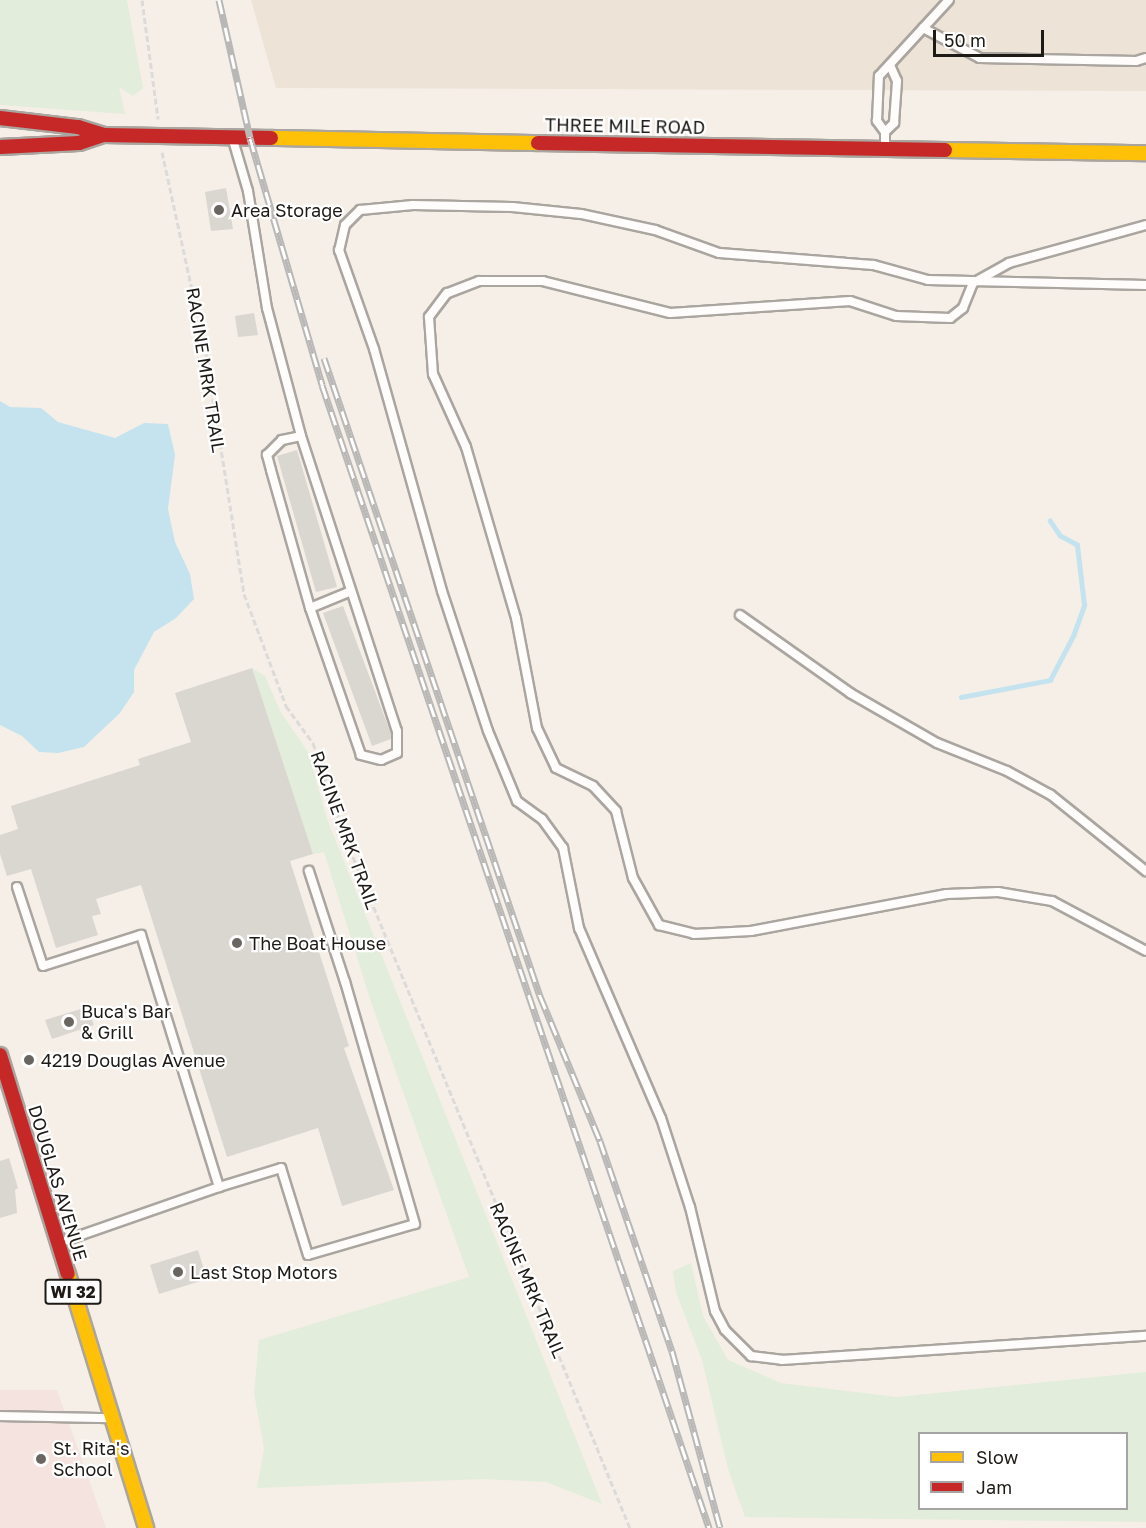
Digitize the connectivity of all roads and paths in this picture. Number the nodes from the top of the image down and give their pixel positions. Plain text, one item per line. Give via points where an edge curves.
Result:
1 (142, 0) edge
2 (949, 0) edge
3 (923, 28) junction
4 (1146, 58) edge
5 (890, 65) junction
6 (0, 118) edge
7 (885, 132) junction
8 (104, 135) junction
9 (160, 136) junction
10 (232, 137) junction
11 (0, 147) edge
12 (885, 149) junction
13 (1146, 153) edge
14 (1146, 225) edge
15 (973, 283) junction
16 (1146, 285) edge
17 (301, 436) junction
18 (349, 592) junction
19 (310, 608) junction
20 (740, 615) dead end
21 (309, 871) dead end
22 (1146, 871) edge
23 (17, 887) dead end
24 (1146, 951) edge
25 (0, 1055) edge
26 (219, 1187) junction
27 (58, 1243) junction
28 (1146, 1336) edge
29 (0, 1416) edge
30 (112, 1418) junction
31 (146, 1528) edge
32 (630, 1528) edge

1 - 9 path, RACINE MRK TRAIL
2 - 3 lane
3 - 4 lane via 980,58
3 - 5 lane
5 - 7 lane via 897,81 894,123
5 - 7 lane via 879,76 877,121
6 - 8 street, THREE MILE ROAD via 78,127
7 - 12 lane
8 - 9 street, THREE MILE ROAD
8 - 11 street, THREE MILE ROAD via 79,143
9 - 10 street, THREE MILE ROAD
9 - 32 path, RACINE MRK TRAIL via 164,172 206,354 244,594 286,706 313,743 366,891
10 - 12 street, THREE MILE ROAD
10 - 17 lane via 248,191 267,308
12 - 13 street, THREE MILE ROAD
14 - 15 lane via 1009,263
15 - 16 lane
15 - 24 lane via 963,308 950,318 896,316 850,301 670,313 543,281 479,281 447,293 429,317 432,374 466,447 516,618 537,728 556,768 593,786 616,812 633,878 659,925 694,934 751,931 946,894 998,892 1052,901
15 - 28 lane via 928,280 873,265 719,253 655,230 581,214 512,207 413,205 360,210 345,225 339,250 374,349 442,591 488,731 517,801 542,819 563,848 579,928 661,1118 690,1207 715,1311 725,1330 751,1356 782,1360
17 - 18 lane
17 - 19 lane via 282,440 267,455
18 - 19 lane
18 - 19 lane via 397,731 397,753 381,760 362,755
20 - 22 lane via 859,699 937,743 1007,771 1051,795
21 - 26 lane via 415,1224 308,1255 281,1168
23 - 26 lane via 43,966 141,935
25 - 27 street, DOUGLAS AVENUE / WI 32
26 - 27 lane
27 - 30 street, DOUGLAS AVENUE / WI 32
29 - 30 lane
30 - 31 street, DOUGLAS AVENUE / WI 32

